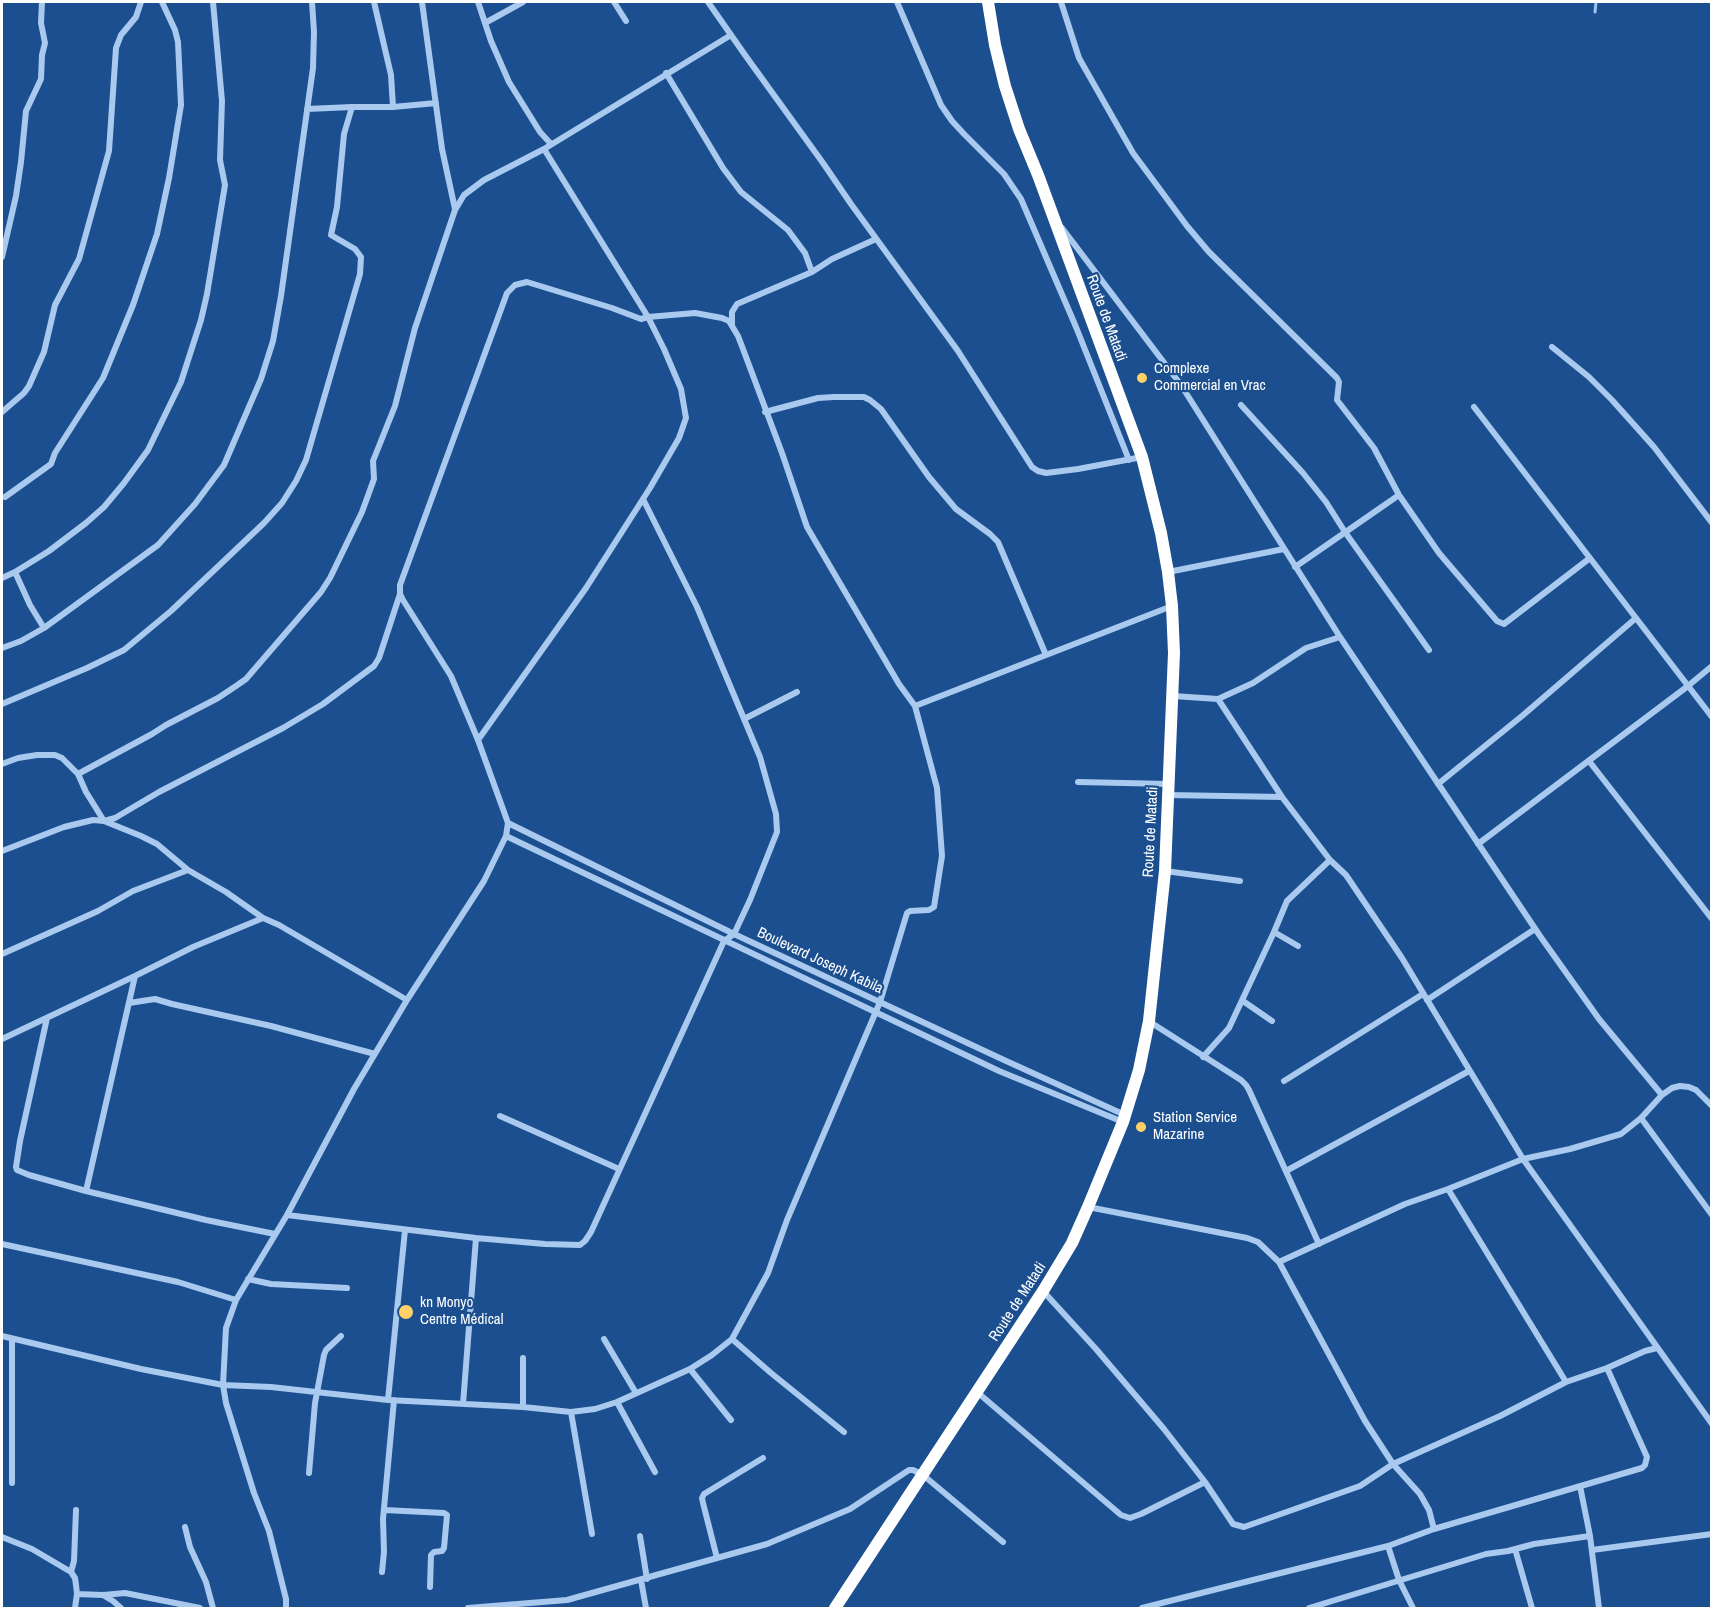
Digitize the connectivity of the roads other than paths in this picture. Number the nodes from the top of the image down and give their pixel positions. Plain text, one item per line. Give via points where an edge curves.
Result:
1 (42, 2) edge
2 (141, 2) edge
3 (162, 2) edge
4 (213, 2) edge
5 (312, 2) edge
6 (374, 2) edge
7 (422, 2) edge
8 (478, 2) edge
9 (523, 2) edge
10 (614, 2) edge
11 (708, 2) edge
12 (897, 2) edge
13 (988, 2) edge
14 (1061, 2) edge
15 (626, 21) dead end
16 (485, 23) junction
17 (731, 35) junction
18 (666, 73) junction
19 (436, 104) junction
20 (352, 107) junction
21 (393, 107) junction
22 (307, 109) junction
23 (551, 144) junction
24 (544, 148) junction
25 (455, 210) junction
26 (1054, 218) junction
27 (876, 239) junction
28 (2, 257) edge
29 (812, 272) junction
30 (648, 317) junction
31 (732, 325) junction
32 (1552, 347) dead end
33 (1241, 405) dead end
34 (1474, 407) dead end
35 (2, 412) edge
36 (765, 412) junction
37 (1142, 457) junction
38 (1129, 460) junction
39 (1399, 495) junction
40 (5, 497) dead end
41 (643, 499) junction
42 (1712, 523) edge
43 (1345, 532) junction
44 (1284, 549) junction
45 (1590, 558) junction
46 (1295, 567) junction
47 (15, 572) junction
48 (1168, 572) junction
49 (2, 578) edge
50 (400, 594) junction
51 (1172, 606) junction
52 (1636, 618) junction
53 (44, 628) junction
54 (1340, 637) junction
55 (2, 648) edge
56 (1429, 650) dead end
57 (1047, 655) junction
58 (1712, 666) edge
59 (1688, 686) junction
60 (797, 692) dead end
61 (1172, 696) junction
62 (1218, 699) junction
63 (2, 704) edge
64 (915, 706) junction
65 (1712, 717) edge
66 (744, 719) junction
67 (478, 740) junction
68 (1589, 761) junction
69 (2, 764) edge
70 (78, 774) junction
71 (1078, 782) dead end
72 (1438, 784) junction
73 (1169, 789) junction
74 (1282, 797) junction
75 (104, 821) junction
76 (508, 823) junction
77 (506, 836) junction
78 (1478, 844) junction
79 (2, 851) edge
80 (1330, 860) junction
81 (188, 870) junction
82 (1166, 871) junction
83 (1240, 881) dead end
84 (262, 918) junction
85 (1712, 919) edge
86 (1535, 929) junction
87 (1274, 932) junction
88 (734, 934) junction
89 (724, 941) junction
90 (1298, 946) dead end
91 (2, 954) edge
92 (135, 976) junction
93 (1425, 997) junction
94 (407, 1000) junction
95 (1243, 1000) junction
96 (880, 1002) junction
97 (129, 1003) junction
98 (876, 1012) junction
99 (47, 1018) junction
100 (1149, 1021) junction
101 (1272, 1021) dead end
102 (2, 1039) edge
103 (375, 1054) junction
104 (1203, 1057) junction
105 (1469, 1071) junction
106 (1284, 1081) dead end
107 (1662, 1095) junction
108 (1712, 1106) edge
109 (500, 1116) dead end
110 (1641, 1118) junction
111 (1124, 1119) junction
112 (1523, 1159) junction
113 (619, 1168) junction
114 (1286, 1171) junction
115 (1448, 1189) junction
116 (87, 1191) junction
117 (1089, 1207) junction
118 (287, 1215) junction
119 (1712, 1215) edge
120 (405, 1230) junction
121 (275, 1234) junction
122 (476, 1238) junction
123 (2, 1244) edge
124 (1319, 1244) junction
125 (1279, 1262) junction
126 (248, 1279) junction
127 (347, 1288) dead end
128 (1043, 1291) junction
129 (236, 1300) junction
130 (2, 1336) edge
131 (341, 1336) dead end
132 (12, 1339) junction
133 (604, 1339) dead end
134 (732, 1339) junction
135 (1657, 1348) junction
136 (523, 1358) dead end
137 (1607, 1368) junction
138 (690, 1370) junction
139 (1566, 1382) junction
140 (223, 1385) junction
141 (318, 1392) junction
142 (977, 1392) junction
143 (636, 1393) junction
144 (391, 1400) junction
145 (617, 1402) junction
146 (463, 1404) junction
147 (523, 1407) junction
148 (571, 1412) junction
149 (731, 1420) dead end
150 (1712, 1424) edge
151 (844, 1431) dead end
152 (763, 1458) dead end
153 (1393, 1464) junction
154 (655, 1472) dead end
155 (309, 1473) dead end
156 (923, 1475) junction
157 (1205, 1482) junction
158 (12, 1483) dead end
159 (1580, 1486) junction
160 (76, 1510) dead end
161 (384, 1510) junction
162 (185, 1527) dead end
163 (1434, 1529) junction
164 (591, 1534) dead end
165 (1712, 1534) edge
166 (640, 1536) dead end
167 (1590, 1536) junction
168 (2, 1537) edge
169 (1004, 1542) dead end
170 (1388, 1546) junction
171 (1515, 1549) junction
172 (1592, 1550) junction
173 (717, 1558) junction
174 (71, 1572) junction
175 (382, 1572) dead end
176 (644, 1579) junction
177 (1399, 1580) junction
178 (430, 1587) dead end
179 (77, 1594) junction
180 (103, 1595) junction
181 (567, 1600) junction
182 (75, 1608) edge
183 (121, 1608) edge
184 (200, 1608) edge
185 (213, 1608) edge
186 (286, 1608) edge
187 (468, 1608) edge
188 (568, 1608) edge
189 (646, 1608) edge
190 (835, 1608) edge
191 (1142, 1608) edge
192 (1309, 1608) edge
193 (1413, 1608) edge
194 (1532, 1608) edge
195 (1599, 1608) edge

1 - 28 street via 45,43 41,79 26,111 16,196
2 - 35 street via 116,48 109,151 79,259 55,305 44,352 29,386
3 - 40 street via 178,42 181,105 157,234 103,378 51,464
4 - 47 street via 222,101 220,160 225,185 207,294 181,382 148,450 104,507 49,552
5 - 22 street via 313,68
6 - 21 street via 391,75
7 - 19 street
8 - 16 street
9 - 16 street
10 - 15 street
11 - 17 street
12 - 38 street via 941,105 964,135 1004,174 1021,199
13 - 26 highway, Route de Matadi via 1005,86
14 - 39 street via 1079,58 1133,153 1209,252 1336,378 1337,400 1374,448
16 - 23 street via 509,82
17 - 18 street
17 - 27 street
18 - 23 street
18 - 29 street via 723,168 741,192 788,230 805,253
19 - 21 street
19 - 25 street
20 - 21 street
20 - 22 street
20 - 63 street via 344,134 331,235 361,257 360,274 306,460 296,481 264,523 124,650
22 - 53 street via 273,341 224,465 158,545
23 - 24 street
24 - 25 street via 484,180 464,195
24 - 30 street
25 - 70 street via 415,328 395,406 373,461 374,478 362,512 321,592 246,679
26 - 37 highway, Route de Matadi
26 - 44 street via 1181,385
27 - 29 street
27 - 38 street via 958,351 1032,467 1046,474
29 - 31 street via 737,304 732,312
30 - 31 street via 695,313 727,320
30 - 41 street via 681,389 686,418 679,438
30 - 50 street via 641,319 527,282 515,285 507,293 400,585
31 - 36 street
32 - 42 street via 1612,400
33 - 43 street via 1308,480
34 - 45 street
36 - 57 street via 834,397 864,397 881,409 956,509 998,542
36 - 64 street via 807,527
37 - 38 street
37 - 48 highway, Route de Matadi
39 - 43 street
39 - 45 street via 1439,553 1501,624
41 - 66 street via 697,607
41 - 67 street via 586,588
43 - 46 street
43 - 56 street
44 - 46 street
44 - 48 street
45 - 52 street
46 - 54 street
47 - 49 street
47 - 53 street
48 - 51 highway, Route de Matadi
50 - 67 street via 451,676
50 - 75 street via 375,666 283,728
51 - 57 street
51 - 61 highway, Route de Matadi
52 - 59 street
52 - 72 street
53 - 55 street
54 - 62 street via 1306,648 1254,683
54 - 72 street
57 - 64 street
58 - 59 street
59 - 65 street
59 - 68 street
60 - 66 street
61 - 62 street
61 - 73 highway, Route de Matadi
62 - 74 street
64 - 96 street via 937,788 942,856 934,906 907,913
66 - 88 street via 760,757 776,814 777,832
67 - 76 street
68 - 78 street
68 - 85 street
69 - 70 street via 27,756 55,755
70 - 75 street
71 - 73 street
72 - 78 street
73 - 74 street
73 - 82 highway, Route de Matadi
74 - 80 street
75 - 79 street via 64,827
75 - 81 street via 157,844
76 - 77 street
76 - 88 street, Boulevard Joseph Kabila
77 - 89 street, Boulevard Joseph Kabila
77 - 94 street via 484,881
78 - 86 street
80 - 87 street via 1287,901
80 - 93 street via 1346,875
81 - 84 street
81 - 91 street via 133,891
82 - 83 street
82 - 100 highway, Route de Matadi
84 - 92 street
84 - 94 street
86 - 93 street
86 - 107 street via 1599,1018
87 - 90 street
87 - 95 street
88 - 89 street
88 - 96 street, Boulevard Joseph Kabila
89 - 98 street, Boulevard Joseph Kabila
89 - 113 street
92 - 97 street
92 - 99 street
93 - 105 street
93 - 106 street
94 - 103 street
95 - 101 street
95 - 104 street via 1230,1028
96 - 98 street
96 - 111 street, Boulevard Joseph Kabila
97 - 103 street via 155,999
97 - 116 street
98 - 111 street, Boulevard Joseph Kabila via 999,1071
98 - 134 street via 768,1273
99 - 102 street
99 - 116 street via 16,1167 20,1173
100 - 104 street
100 - 111 highway, Route de Matadi
103 - 118 street
104 - 114 street via 1241,1080 1250,1090
105 - 112 street
105 - 114 street
107 - 108 street via 1672,1088 1689,1087
107 - 110 street
109 - 113 street
110 - 112 street via 1621,1134
110 - 119 street
111 - 117 highway, Route de Matadi
112 - 115 street
112 - 135 street
113 - 122 street via 591,1232 580,1245
114 - 124 street
115 - 124 street via 1405,1204
115 - 139 street
116 - 121 street
117 - 125 street via 1247,1238 1258,1242
117 - 128 highway, Route de Matadi
118 - 120 street
118 - 121 street
120 - 122 street
120 - 144 street
121 - 126 street
122 - 146 street
123 - 129 street via 178,1282
124 - 125 street
125 - 153 street via 1365,1421
126 - 127 street
126 - 129 street
128 - 142 highway, Route de Matadi
128 - 157 street via 1164,1429
129 - 140 street via 226,1328
130 - 132 street
131 - 141 street via 324,1355
132 - 140 street
132 - 158 street
133 - 143 street
134 - 138 street
134 - 151 street
135 - 137 street
135 - 150 street
136 - 147 street
137 - 139 street
137 - 159 street via 1647,1457 1642,1468
138 - 143 street
138 - 149 street
139 - 153 street
140 - 141 street
140 - 186 street via 237,1441 269,1532
141 - 144 street
141 - 155 street
142 - 156 highway, Route de Matadi
142 - 157 street via 1121,1515 1130,1518 1141,1514
143 - 145 street
144 - 146 street
144 - 161 street
145 - 148 street
145 - 154 street
146 - 147 street
147 - 148 street
148 - 164 street
152 - 173 street via 702,1498
153 - 157 street via 1360,1486 1244,1527 1233,1524
153 - 163 street via 1420,1494
156 - 169 street
156 - 173 street via 909,1470 841,1513 767,1544
156 - 190 highway, Route de Matadi
159 - 163 street
159 - 167 street
160 - 174 street
161 - 175 street
161 - 178 street via 447,1515 444,1548 431,1553
162 - 185 street
163 - 170 street
165 - 172 street
166 - 176 street
167 - 171 street
167 - 172 street
168 - 174 street
170 - 177 street
170 - 191 street
171 - 177 street
171 - 194 street
172 - 195 street
173 - 176 street
174 - 179 street
176 - 181 street
176 - 189 street
177 - 192 street
177 - 193 street
179 - 180 street
179 - 182 street
180 - 183 street
180 - 184 street via 125,1593
181 - 187 street
181 - 188 street

